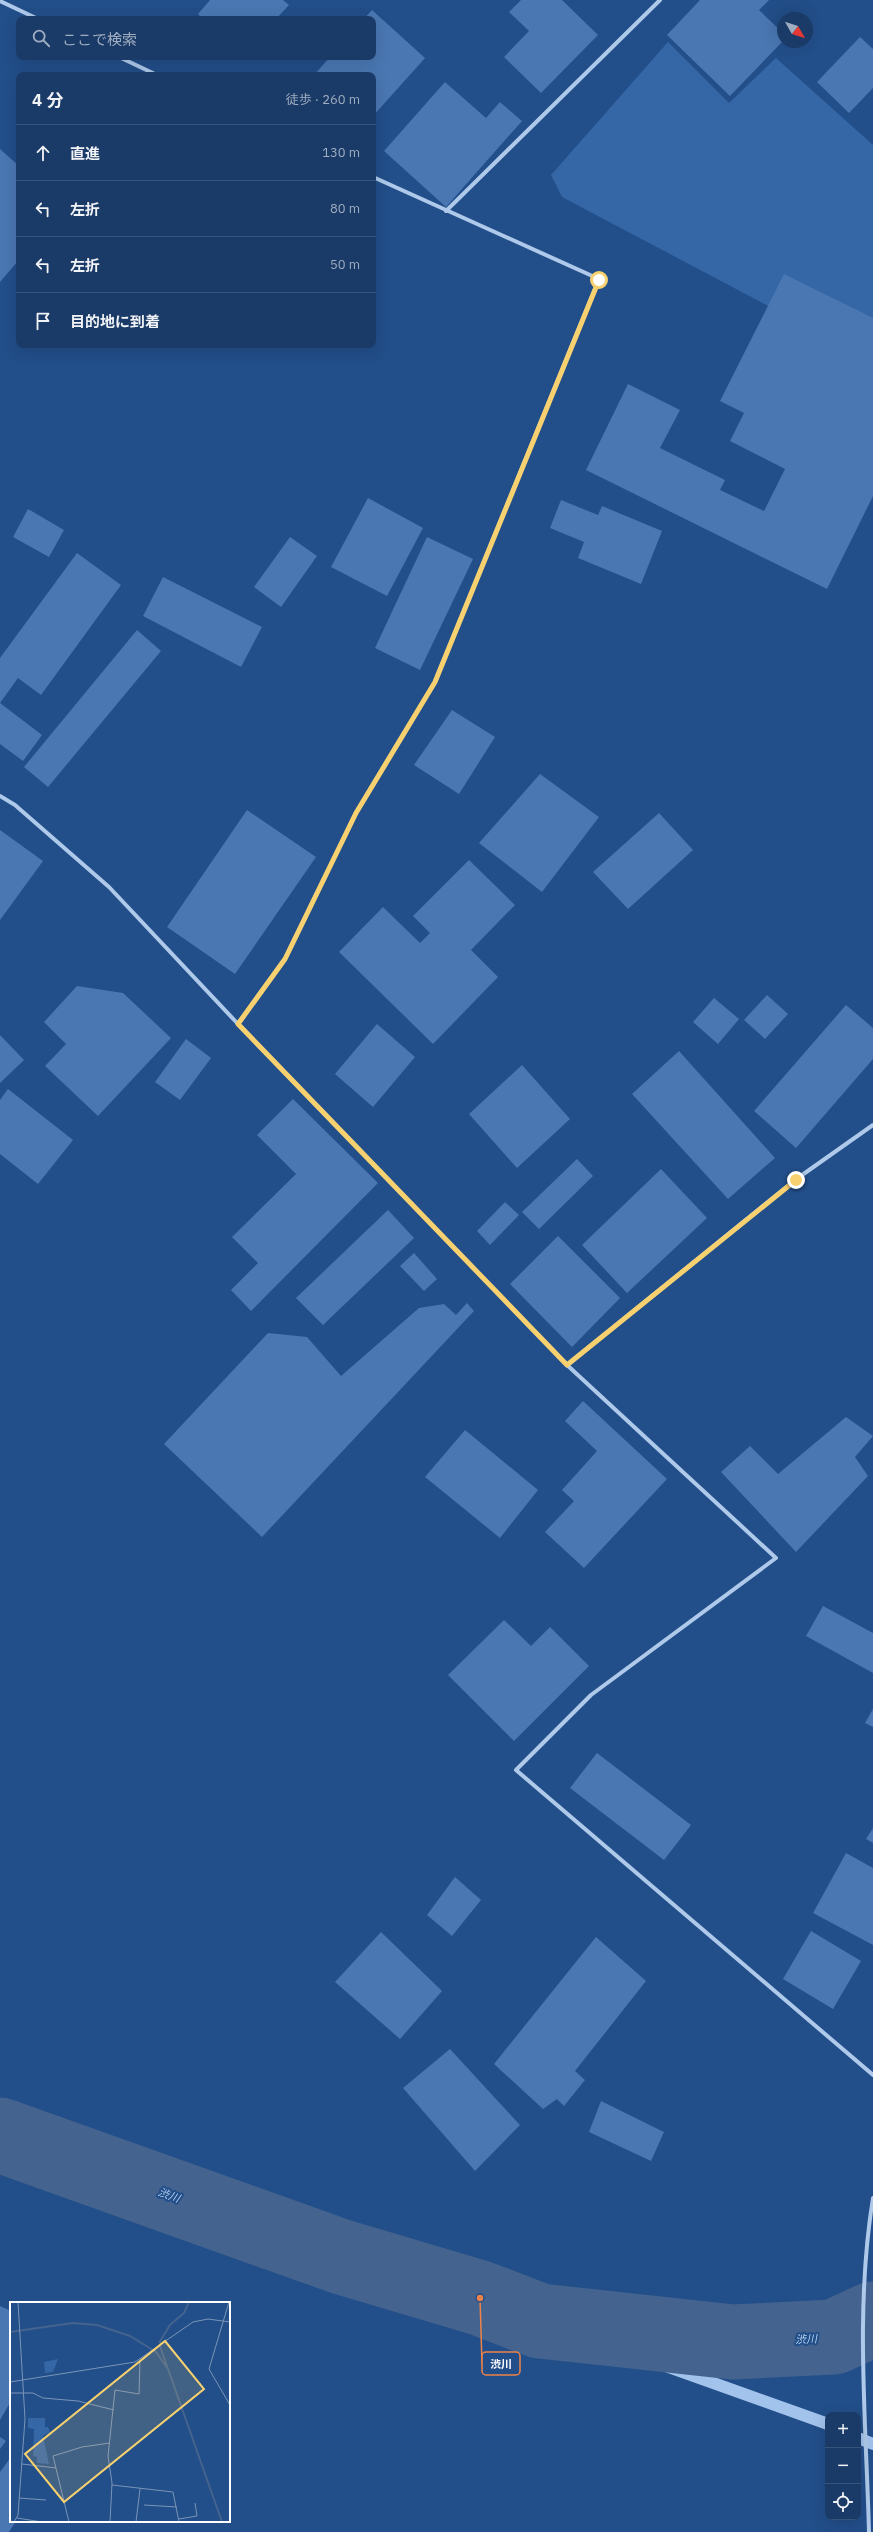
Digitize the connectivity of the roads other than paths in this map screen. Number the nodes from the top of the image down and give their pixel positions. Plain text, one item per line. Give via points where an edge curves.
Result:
1 (660, 0) edge
2 (0, 1) edge
3 (32, 16) edge
4 (125, 60) edge
5 (151, 72) edge
6 (376, 178) edge
7 (446, 211) junction
8 (0, 796) edge
9 (238, 1024) junction
10 (873, 1125) edge
11 (567, 1365) junction
12 (873, 2075) edge
13 (873, 2198) edge
14 (869, 2532) edge

1 - 7 street
2 - 3 street
4 - 5 street
6 - 7 street
7 - 9 street via 599,280 435,682 356,813 285,959
8 - 9 street via 15,805 109,887
9 - 11 street
10 - 11 street via 796,1180
11 - 12 street via 776,1558 591,1695 516,1770
13 - 14 street via 866,2239 863,2350

